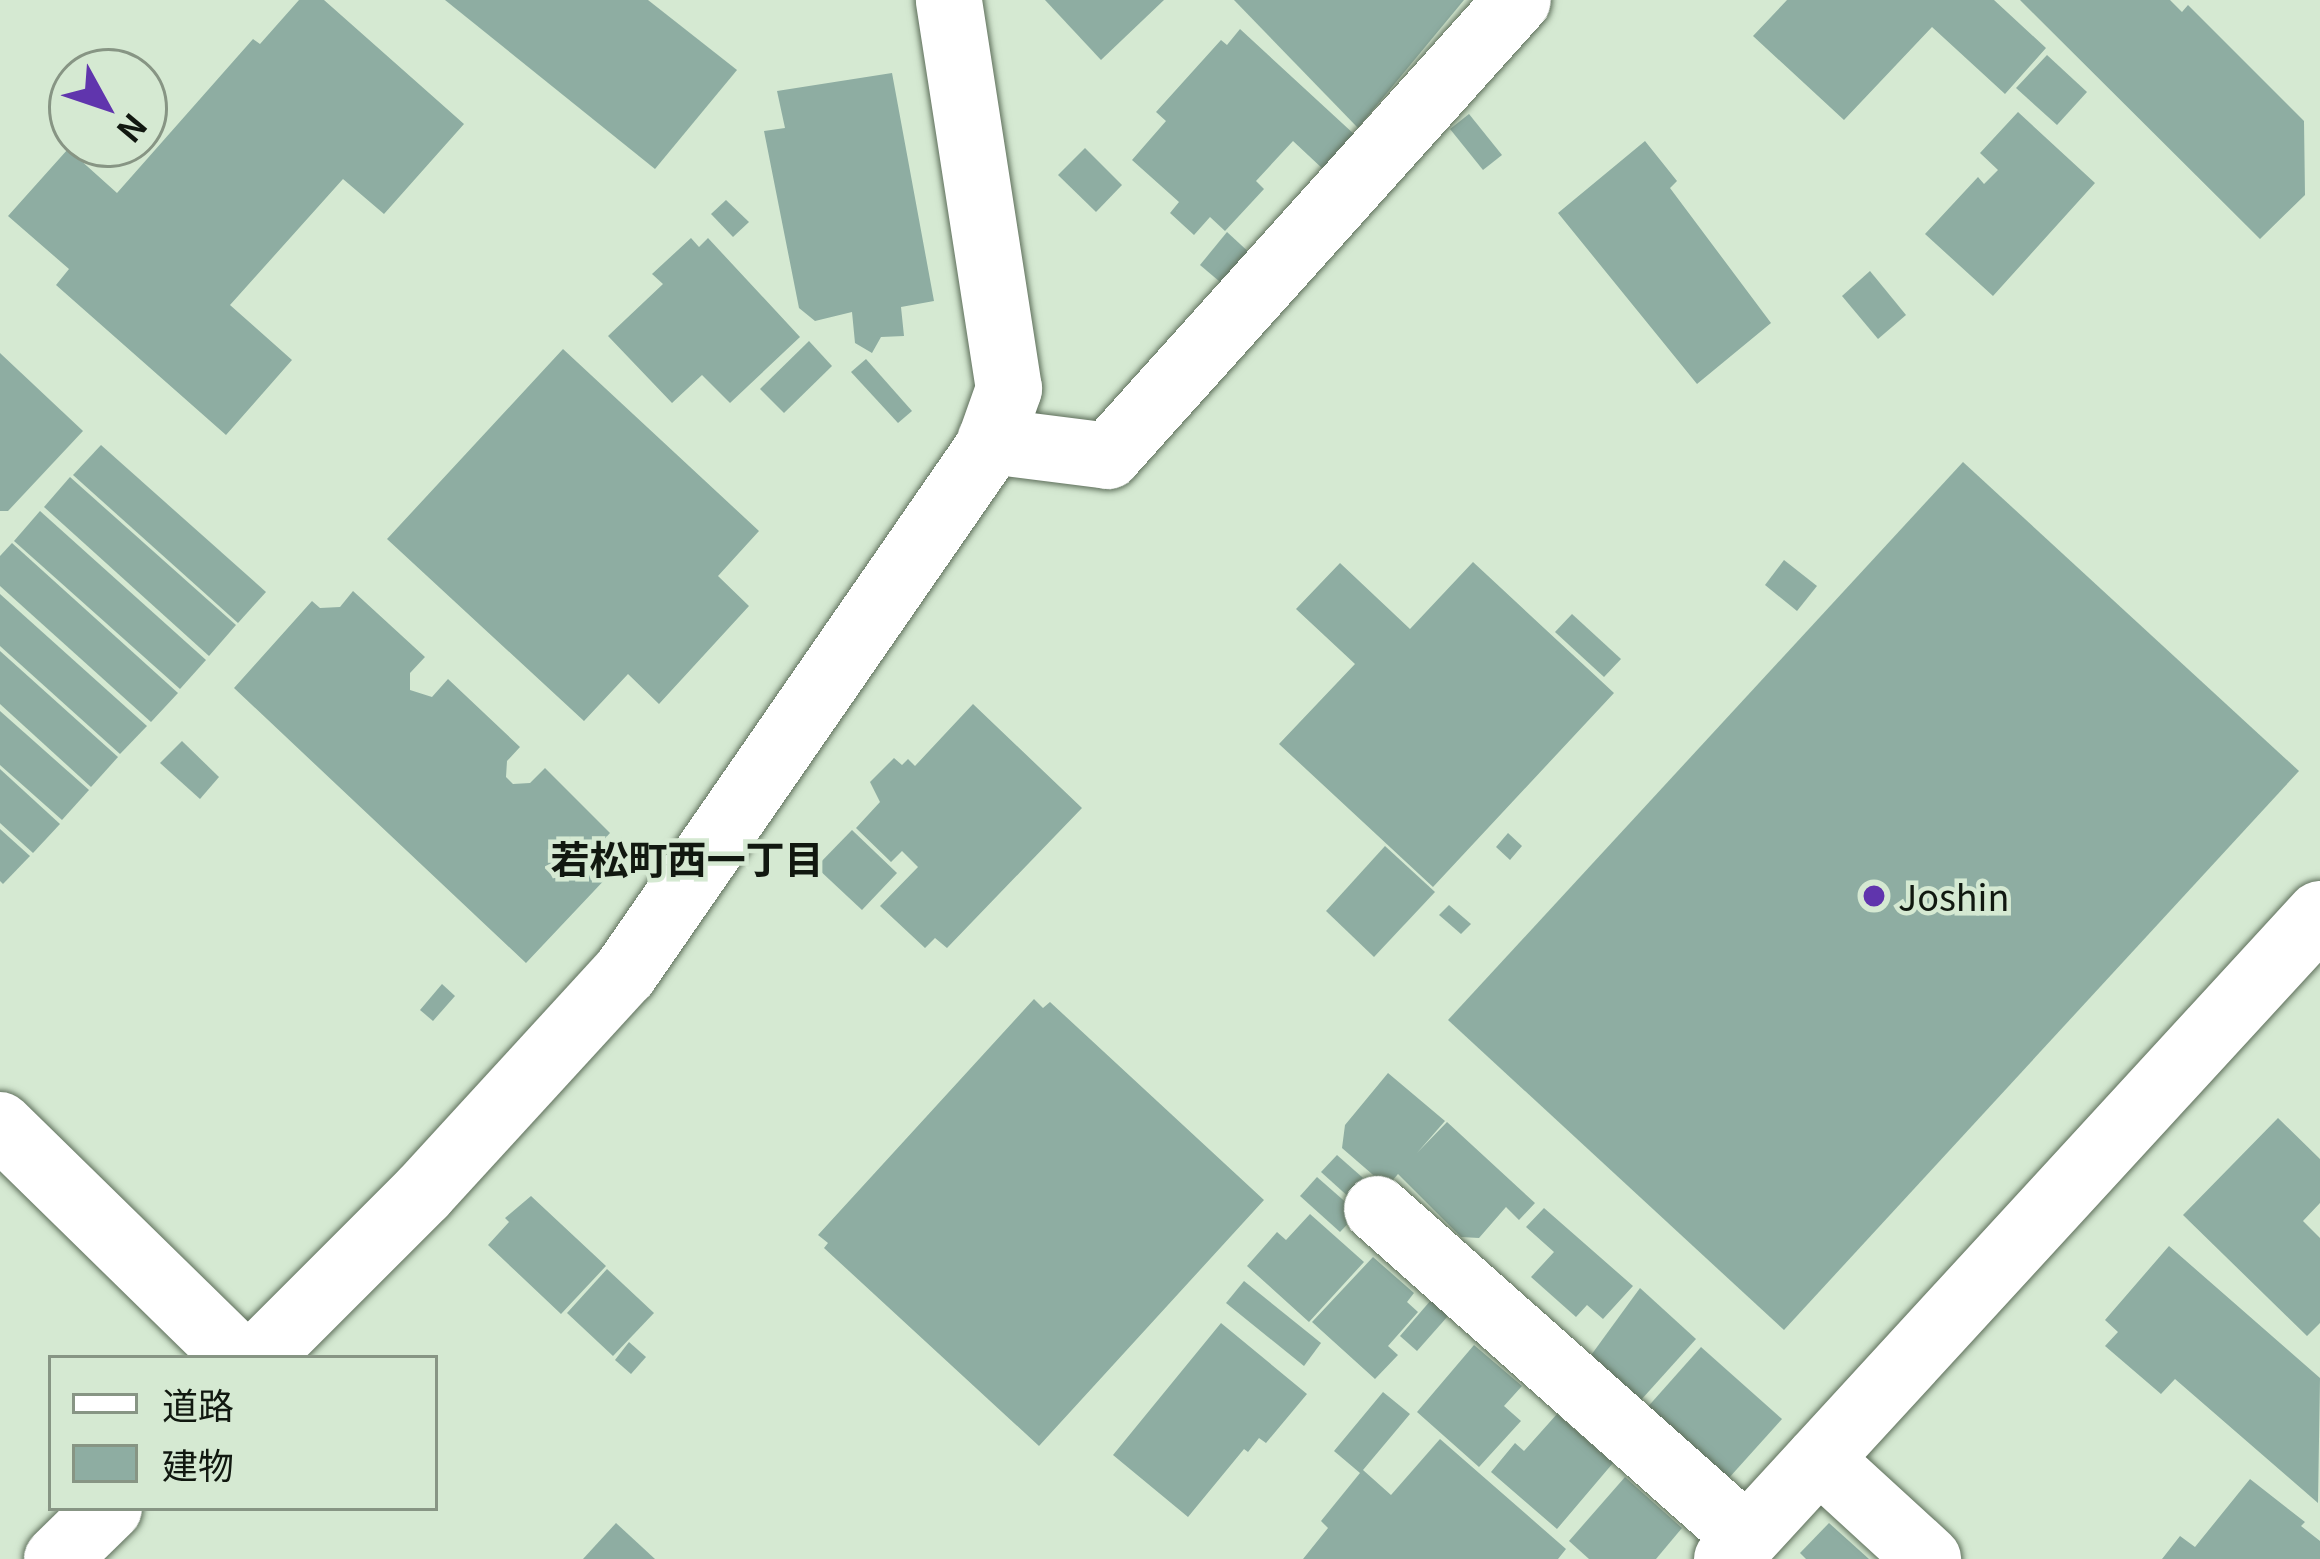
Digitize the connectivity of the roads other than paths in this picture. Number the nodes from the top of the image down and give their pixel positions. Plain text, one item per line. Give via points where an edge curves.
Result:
1 (949, 0) edge
2 (1518, 0) edge
3 (990, 441) junction
4 (2320, 914) edge
5 (0, 1125) edge
6 (1377, 1209) dead end
7 (235, 1355) edge
8 (261, 1355) edge
9 (1819, 1459) junction
10 (106, 1511) edge
11 (1737, 1548) edge
12 (57, 1559) edge
13 (1928, 1559) edge

1 - 3 street via 1009,389
2 - 3 street via 1108,456
3 - 8 street via 625,973
4 - 9 street
5 - 7 street
6 - 11 street
9 - 11 street
9 - 13 street
10 - 12 street

